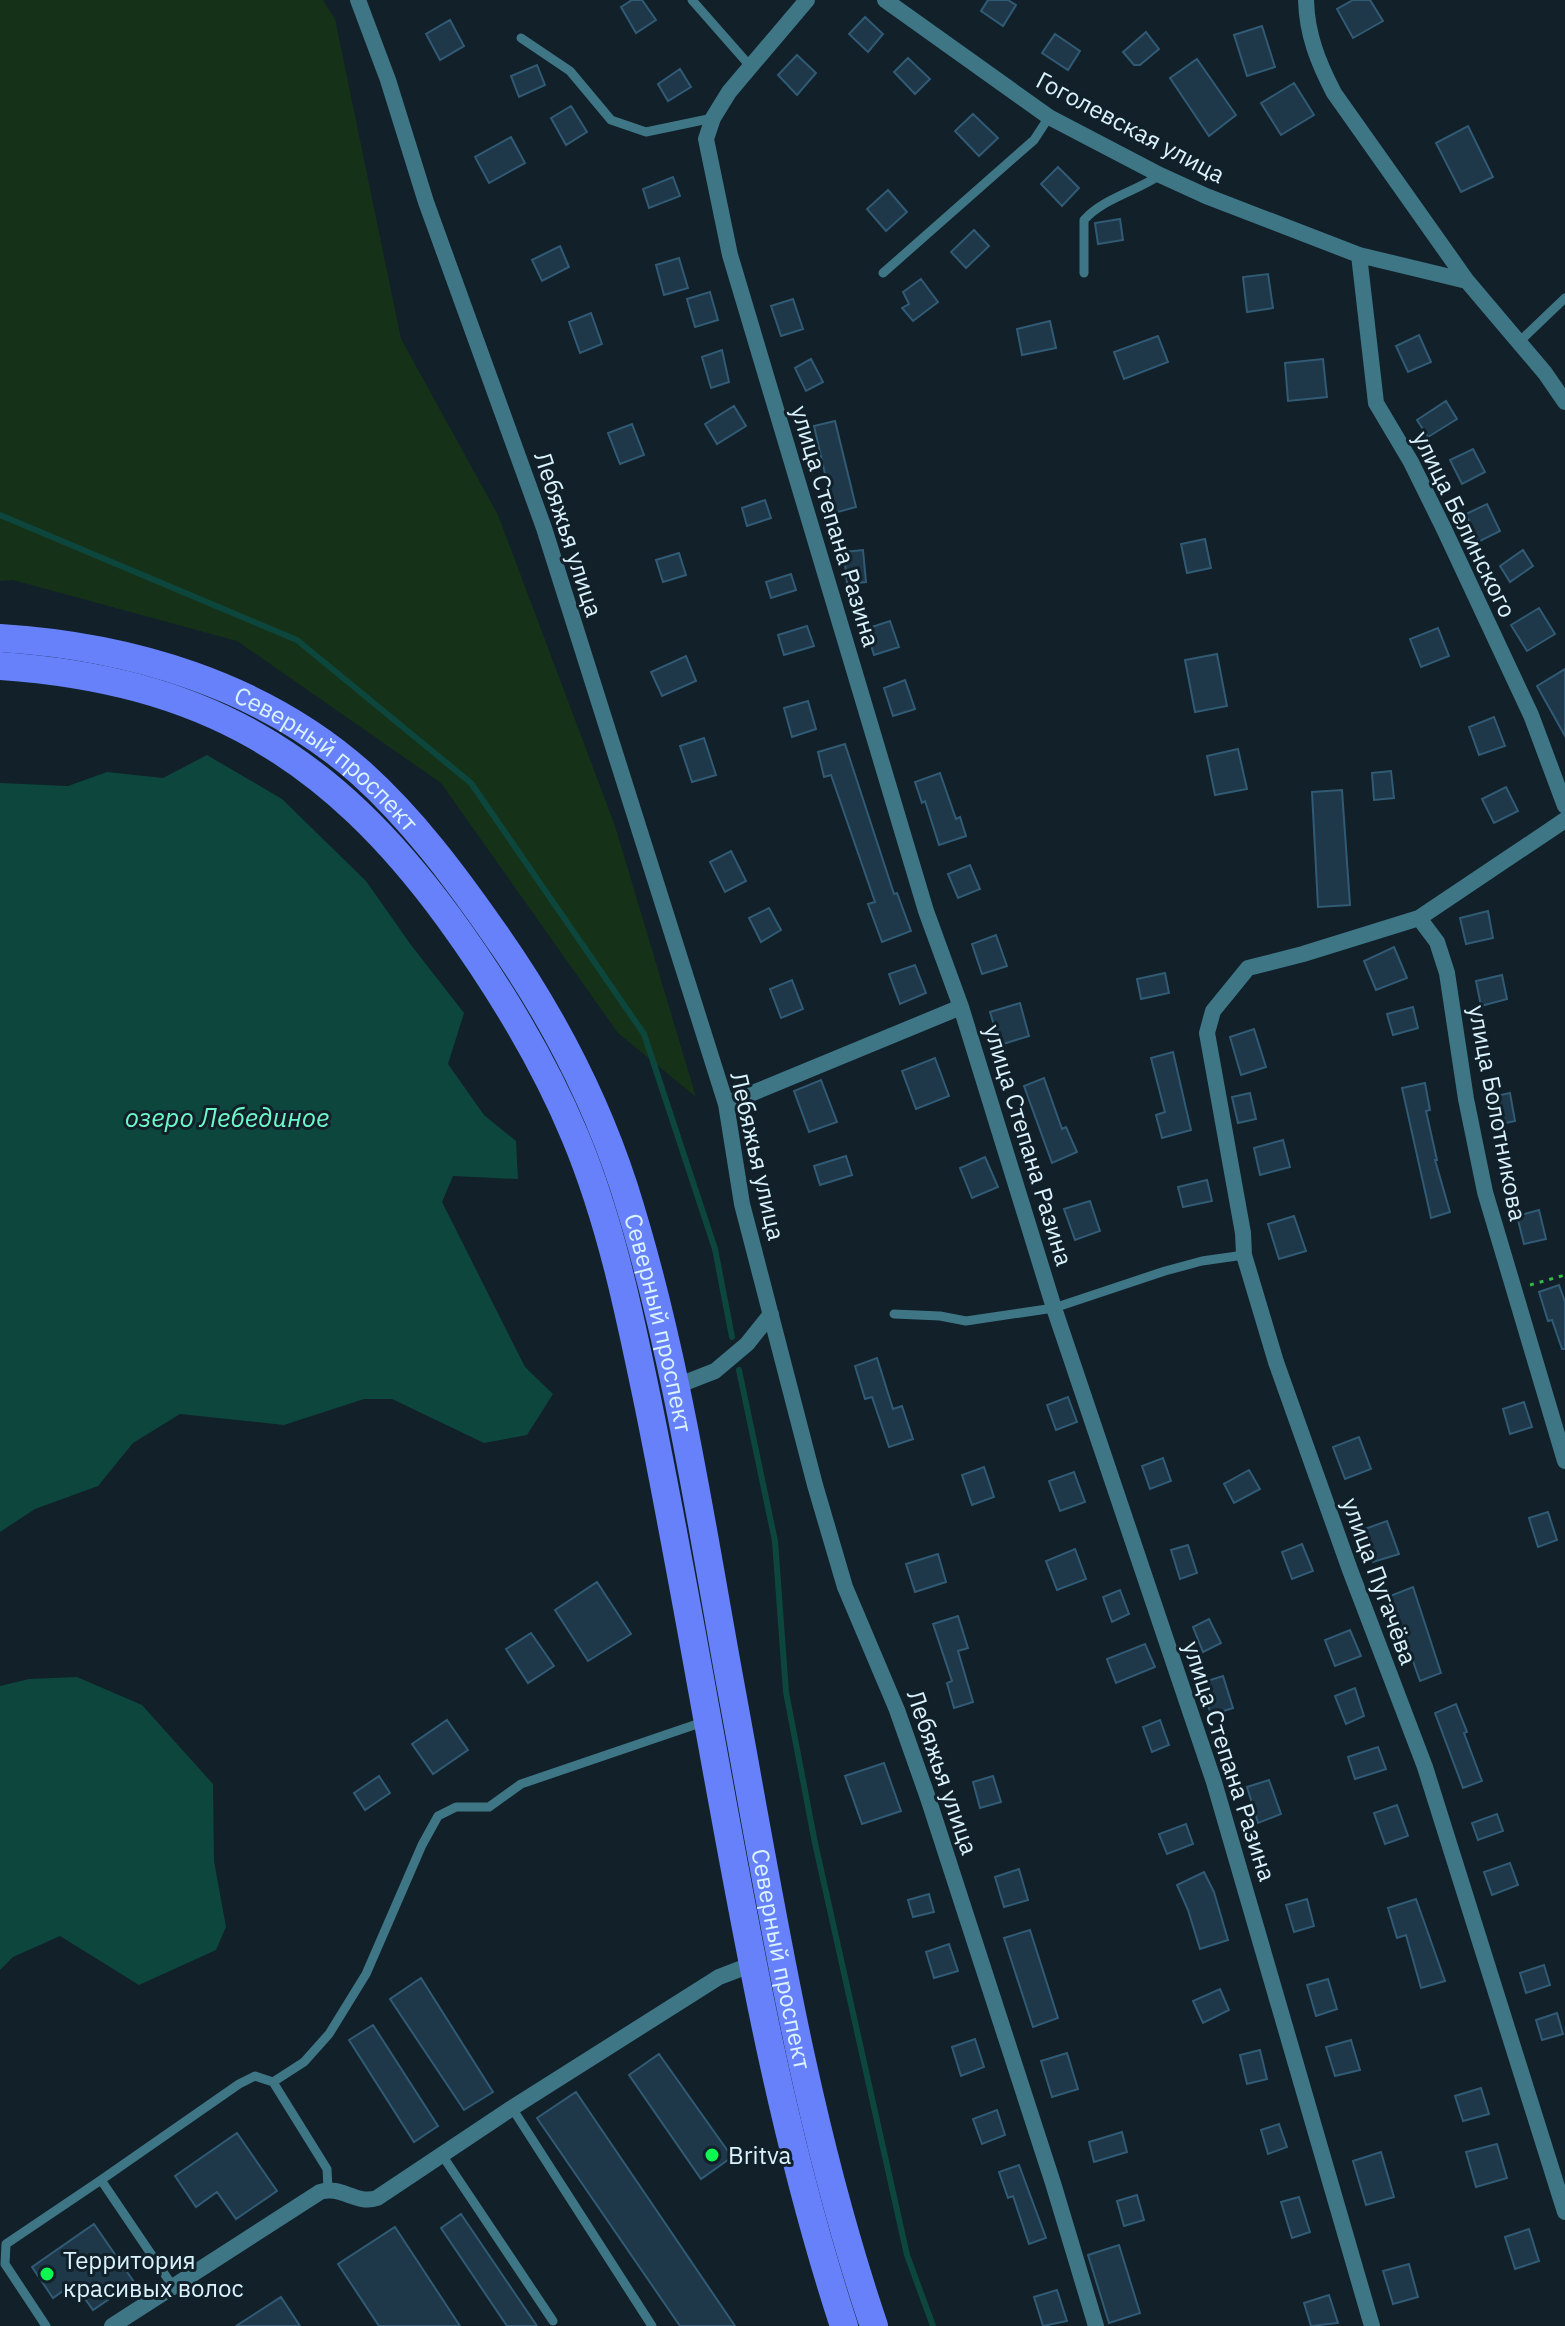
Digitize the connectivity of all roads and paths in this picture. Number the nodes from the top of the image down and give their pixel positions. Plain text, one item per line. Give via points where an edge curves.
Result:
1 (358, 0) edge
2 (692, 0) edge
3 (807, 0) edge
4 (885, 0) edge
5 (1306, 0) edge
6 (521, 38) dead end
7 (750, 66) junction
8 (1049, 117) junction
9 (713, 118) junction
10 (1160, 175) junction
11 (1359, 255) junction
12 (883, 273) dead end
13 (1084, 273) dead end
14 (1467, 281) junction
15 (1565, 298) edge
16 (1518, 343) junction
17 (1565, 402) edge
18 (0, 638) edge
19 (0, 666) edge
20 (1565, 806) edge
21 (1565, 820) edge
22 (1419, 918) junction
23 (961, 1007) junction
24 (726, 1104) junction
25 (1244, 1255) junction
26 (1565, 1275) edge
27 (1514, 1290) junction
28 (1054, 1308) junction
29 (771, 1314) junction
30 (894, 1314) dead end
31 (674, 1387) junction
32 (1565, 1461) edge
33 (712, 1584) junction
34 (684, 1590) junction
35 (708, 1720) junction
36 (753, 1964) junction
37 (273, 2082) junction
38 (512, 2108) junction
39 (442, 2155) junction
40 (101, 2180) junction
41 (328, 2189) junction
42 (1565, 2212) edge
43 (172, 2285) junction
44 (553, 2321) dead end
45 (46, 2326) edge
46 (112, 2326) edge
47 (652, 2326) edge
48 (844, 2326) edge
49 (874, 2326) edge
50 (1096, 2326) edge
51 (1372, 2326) edge

1 - 24 street, Лебяжья улица via 544,528
2 - 7 lane
3 - 7 street, улица Степана Разина
4 - 8 street, Гоголевская улица
5 - 14 street via 1309,35 1334,93
6 - 9 lane via 570,71 611,120 646,132
7 - 9 street, улица Степана Разина
8 - 10 street, Гоголевская улица
8 - 12 lane via 1034,140
9 - 23 street, улица Степана Разина via 706,139 730,255 926,911
10 - 11 street, Гоголевская улица
10 - 13 lane via 1096,206 1084,220
11 - 14 street, Гоголевская улица
11 - 20 street, улица Белинского via 1376,403 1444,529 1531,715
14 - 16 street
15 - 16 lane
16 - 17 street
18 - 31 main road, Северный проспект via 101,651 213,682 313,736 402,813 523,973 579,1074 624,1186
19 - 34 main road, Северный проспект via 80,676 153,693 250,731 340,794 424,884 528,1037 577,1140 631,1323
21 - 22 street
22 - 25 street, улица Пугачёва via 1248,968 1213,1011 1207,1033
22 - 27 street, улица Болотникова via 1437,942 1447,973 1485,1192
23 - 24 street
23 - 28 street, улица Степана Разина
24 - 29 street, Лебяжья улица via 742,1204
25 - 28 lane via 1165,1271
25 - 42 street, улица Пугачёва via 1276,1362 1425,1767
26 - 27 path
27 - 32 street, улица Болотникова
28 - 30 lane via 966,1321
28 - 51 street, улица Степана Разина via 1214,1782
29 - 31 street via 715,1371
29 - 50 street, Лебяжья улица via 845,1587 928,1798
31 - 33 main road, Северный проспект
33 - 34 lane
33 - 49 main road, Северный проспект via 801,2056
34 - 35 main road, Северный проспект
35 - 36 main road, Северный проспект
35 - 37 lane via 521,1784 489,1807 456,1807 438,1816 366,1974 329,2034 304,2062
36 - 38 street via 719,1977
36 - 48 main road, Северный проспект via 795,2151
37 - 40 lane via 255,2076 239,2084
37 - 41 lane via 327,2169
38 - 39 street
38 - 47 lane
39 - 41 street via 377,2198 366,2201
39 - 44 lane
40 - 43 lane
40 - 45 lane via 6,2244 5,2264
41 - 43 street
43 - 46 street

